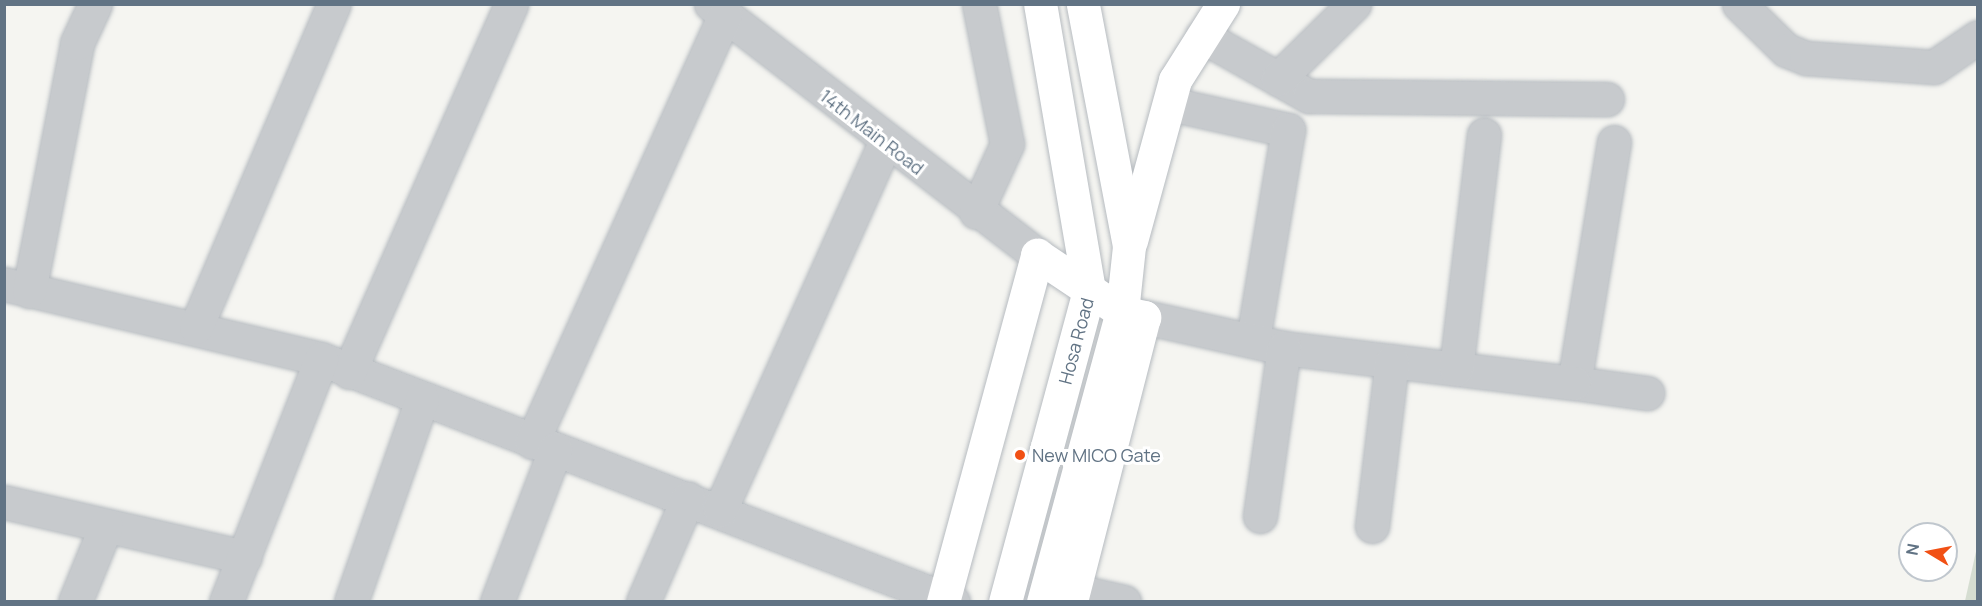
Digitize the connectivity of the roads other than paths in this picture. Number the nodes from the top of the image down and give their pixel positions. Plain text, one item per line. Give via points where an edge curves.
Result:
1 (95, 4) edge
2 (334, 4) edge
3 (511, 4) edge
4 (979, 4) edge
5 (1040, 4) edge
6 (1083, 4) edge
7 (1223, 4) edge
8 (1354, 4) edge
9 (1739, 4) edge
10 (718, 10) edge
11 (1202, 36) junction
12 (1977, 37) edge
13 (1278, 79) junction
14 (1607, 99) dead end
15 (1170, 104) junction
16 (1484, 135) dead end
17 (1614, 142) dead end
18 (885, 143) junction
19 (976, 212) junction
20 (1080, 238) junction
21 (1129, 246) junction
22 (1037, 255) junction
23 (17, 287) edge
24 (1089, 290) junction
25 (1133, 315) junction
26 (196, 327) junction
27 (1253, 340) junction
28 (1284, 348) junction
29 (1392, 361) junction
30 (335, 365) junction
31 (1456, 369) junction
32 (1574, 383) junction
33 (1647, 393) dead end
34 (422, 399) junction
35 (544, 446) junction
36 (688, 498) junction
37 (4, 502) edge
38 (720, 510) junction
39 (1260, 516) dead end
40 (105, 526) junction
41 (1372, 526) dead end
42 (245, 557) junction
43 (1059, 595) edge
44 (947, 600) edge
45 (75, 602) edge
46 (226, 602) edge
47 (351, 602) edge
48 (497, 602) edge
49 (643, 602) edge
50 (1005, 602) edge
51 (1124, 602) edge

1 - 23 street via 77,43
2 - 26 street
3 - 30 street
4 - 19 street via 1007,144
5 - 20 street, Hosa Road
6 - 21 street, Hosa Road
7 - 11 street
8 - 13 street
9 - 12 street via 1786,50 1806,58 1934,67
10 - 18 street, 14th Main Road
10 - 35 street
11 - 13 street
11 - 15 street via 1175,80
13 - 14 street via 1309,96 1344,99
15 - 21 street
15 - 27 street via 1288,130
16 - 31 street
17 - 32 street
18 - 19 street, 14th Main Road
18 - 38 street
19 - 22 street, 14th Main Road
20 - 21 street
20 - 24 street, Hosa Road
21 - 25 street, Hosa Road
22 - 24 street
22 - 44 street
23 - 26 street
24 - 25 street
24 - 50 street, Hosa Road
25 - 27 street
25 - 43 street, Hosa Road
26 - 30 street
27 - 28 street
28 - 29 street
28 - 39 street
29 - 31 street
29 - 41 street
30 - 34 street
30 - 42 street
31 - 32 street
32 - 33 street
34 - 35 street
34 - 47 street
35 - 36 street
35 - 48 street
36 - 38 street
36 - 49 street
37 - 40 street
38 - 44 street
40 - 42 street
40 - 45 street
42 - 46 street
43 - 51 street

